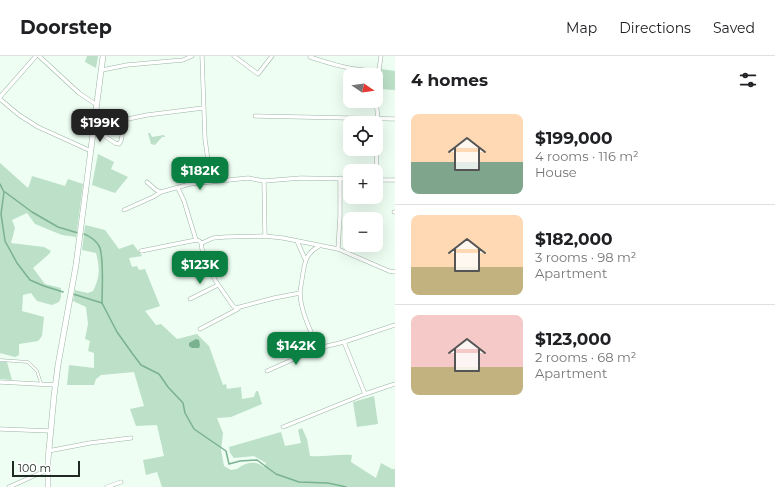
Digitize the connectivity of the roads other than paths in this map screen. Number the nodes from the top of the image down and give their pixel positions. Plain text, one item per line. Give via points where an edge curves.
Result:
1 (36, 56) edge
2 (39, 56) edge
3 (103, 56) edge
4 (192, 56) edge
5 (202, 56) edge
6 (234, 56) edge
7 (272, 56) edge
8 (381, 56) edge
9 (310, 57) dead end
10 (354, 68) edge
11 (379, 68) edge
12 (102, 70) junction
13 (0, 98) edge
14 (97, 105) junction
15 (203, 108) junction
16 (255, 116) dead end
17 (343, 118) edge
18 (383, 119) edge
19 (395, 119) edge
20 (94, 129) junction
21 (91, 151) junction
22 (340, 178) junction
23 (343, 178) edge
24 (383, 180) edge
25 (395, 180) edge
26 (264, 181) junction
27 (147, 182) dead end
28 (211, 182) junction
29 (178, 188) junction
30 (161, 192) junction
31 (124, 210) dead end
32 (265, 236) junction
33 (196, 240) junction
34 (297, 241) junction
35 (202, 243) junction
36 (320, 245) junction
37 (338, 249) junction
38 (141, 251) dead end
39 (305, 259) junction
40 (395, 272) edge
41 (218, 285) junction
42 (300, 293) junction
43 (190, 299) dead end
44 (239, 308) junction
45 (395, 326) edge
46 (200, 329) dead end
47 (344, 342) junction
48 (319, 348) junction
49 (0, 360) edge
50 (266, 371) dead end
51 (0, 382) edge
52 (42, 384) junction
53 (395, 384) edge
54 (56, 385) junction
55 (365, 394) junction
56 (283, 427) dead end
57 (0, 429) edge
58 (51, 431) junction
59 (130, 438) dead end
60 (48, 451) junction
61 (47, 470) junction
62 (121, 482) dead end
63 (8, 487) edge
64 (48, 487) edge
65 (107, 487) edge

1 - 13 street
2 - 14 street
3 - 12 street
4 - 12 street via 183,60
5 - 15 street
6 - 7 street via 258,74
8 - 11 street
9 - 10 street via 337,66
12 - 14 street
13 - 21 street via 38,127
14 - 20 street
15 - 20 street via 128,119 125,121 119,144
15 - 28 street via 204,139
16 - 17 street
18 - 19 street
20 - 21 street
21 - 54 street via 76,265
22 - 23 street
22 - 26 street
22 - 37 street
24 - 25 street
26 - 28 street via 248,178
26 - 32 street
27 - 30 street
28 - 29 street
29 - 30 street
29 - 33 street
30 - 31 street
32 - 34 street
32 - 35 street via 218,238
33 - 35 street
33 - 38 street
34 - 36 street
34 - 39 street
35 - 41 street via 202,249
36 - 37 street
36 - 39 street
37 - 40 street
39 - 42 street
41 - 43 street
41 - 44 street via 233,306
42 - 44 street
42 - 48 street via 313,338
44 - 46 street
45 - 47 street
47 - 48 street
47 - 55 street
48 - 50 street
49 - 52 lane via 28,362 38,371
51 - 52 street
52 - 54 street
53 - 55 street
54 - 58 street
55 - 56 street
57 - 58 street
58 - 60 street
59 - 60 street
60 - 61 street
61 - 63 street
61 - 64 street
62 - 65 street

